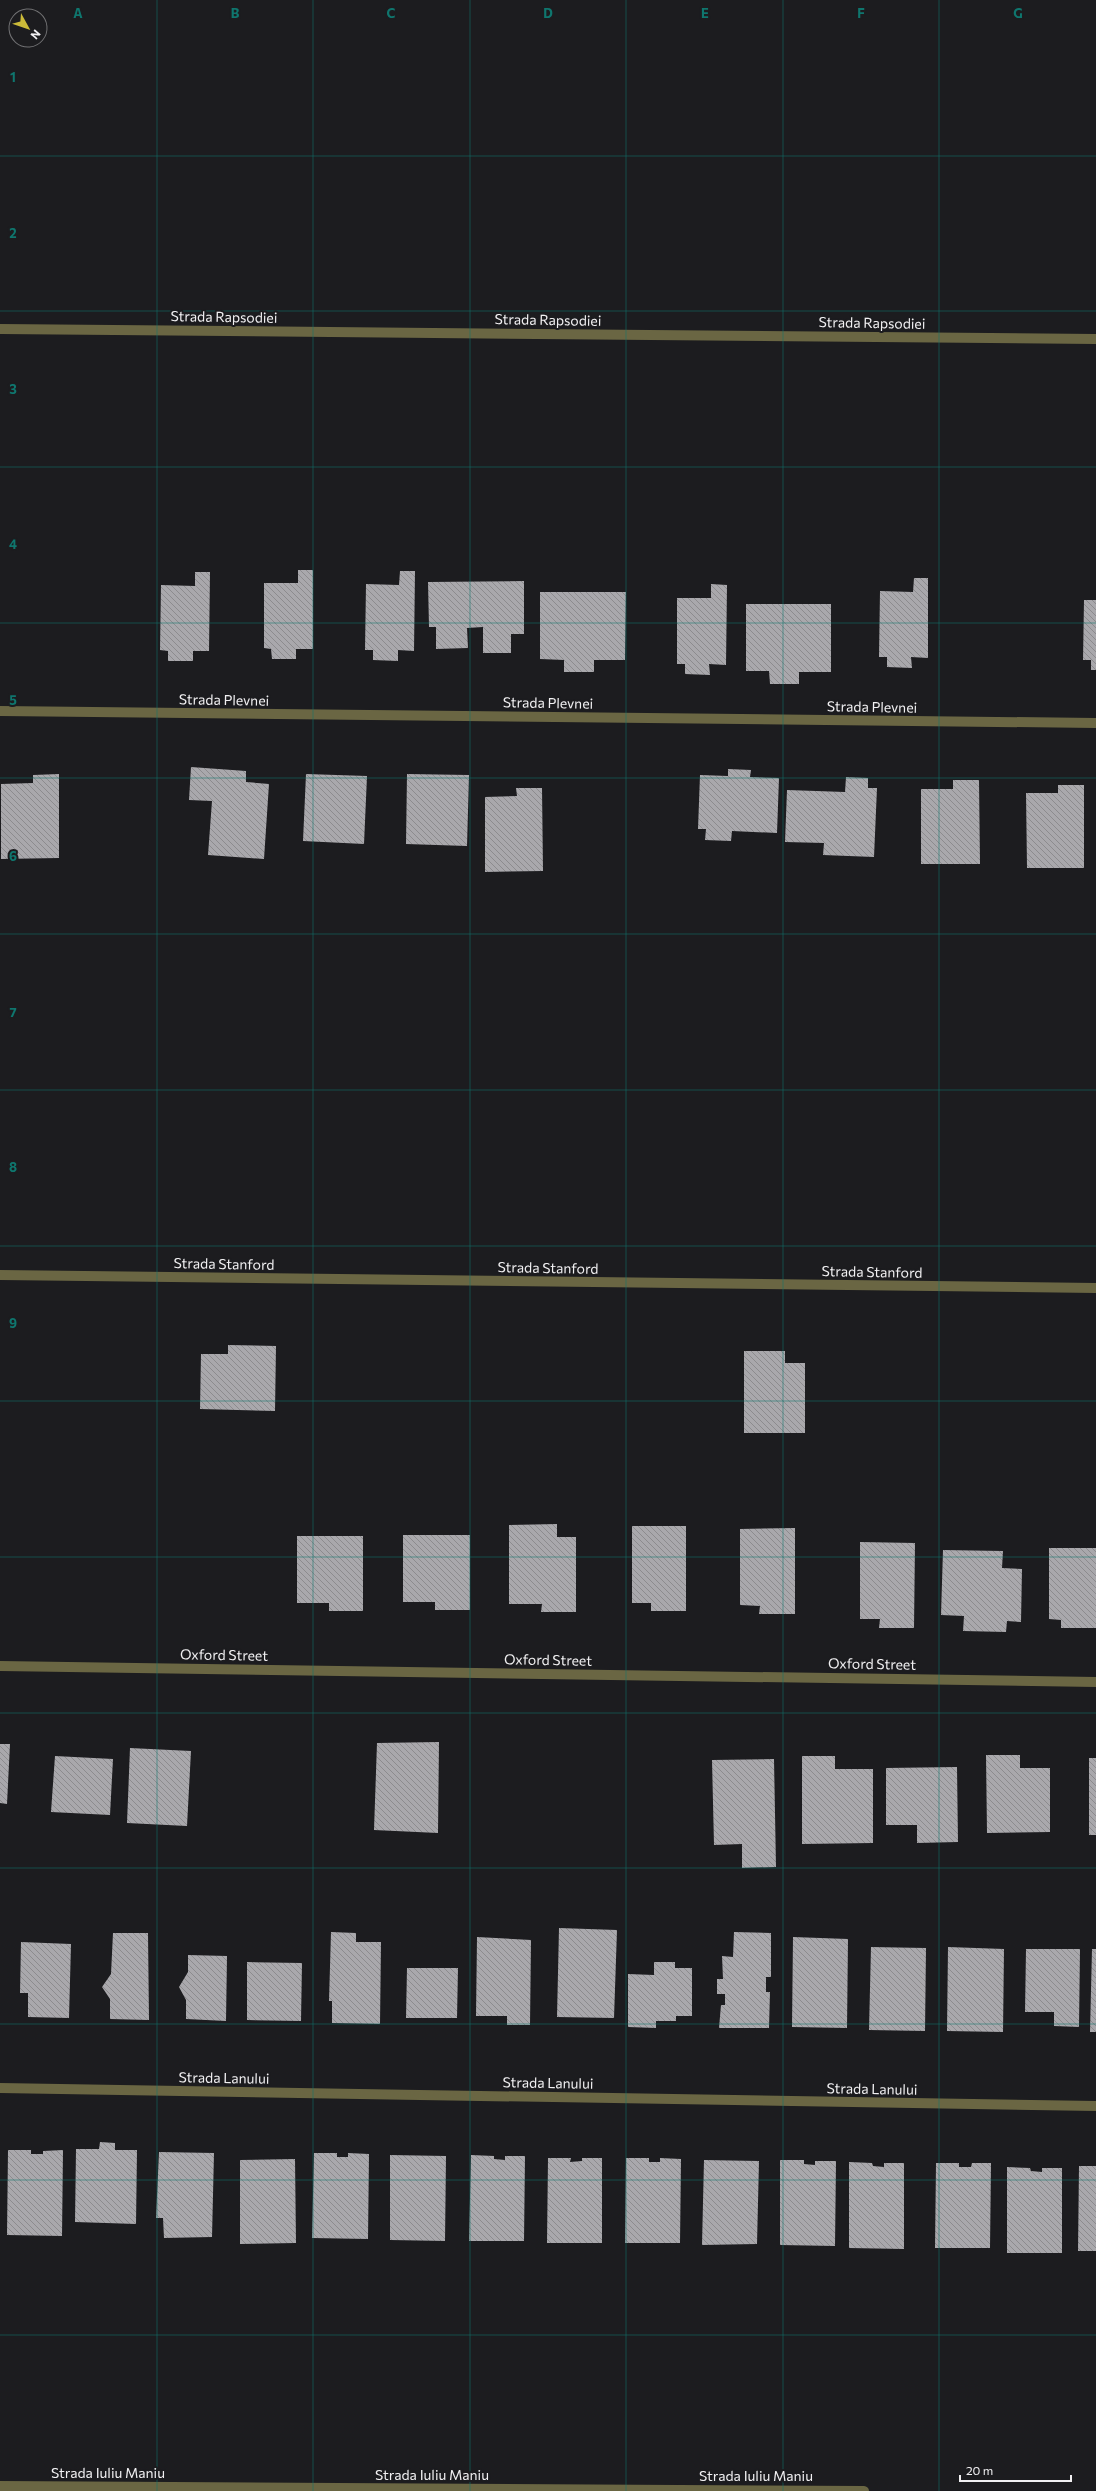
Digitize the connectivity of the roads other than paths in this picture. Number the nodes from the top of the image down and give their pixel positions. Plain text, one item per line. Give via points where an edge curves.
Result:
1 (0, 329) edge
2 (1096, 339) edge
3 (0, 711) edge
4 (1096, 723) edge
5 (0, 1275) edge
6 (1096, 1288) edge
7 (0, 1666) edge
8 (1096, 1682) edge
9 (0, 2088) edge
10 (1096, 2106) edge
11 (0, 2486) edge
12 (864, 2491) edge

1 - 2 street, Strada Rapsodiei
3 - 4 street, Strada Plevnei
5 - 6 street, Strada Stanford
7 - 8 street, Oxford Street
9 - 10 street, Strada Lanului
11 - 12 street, Strada Iuliu Maniu

